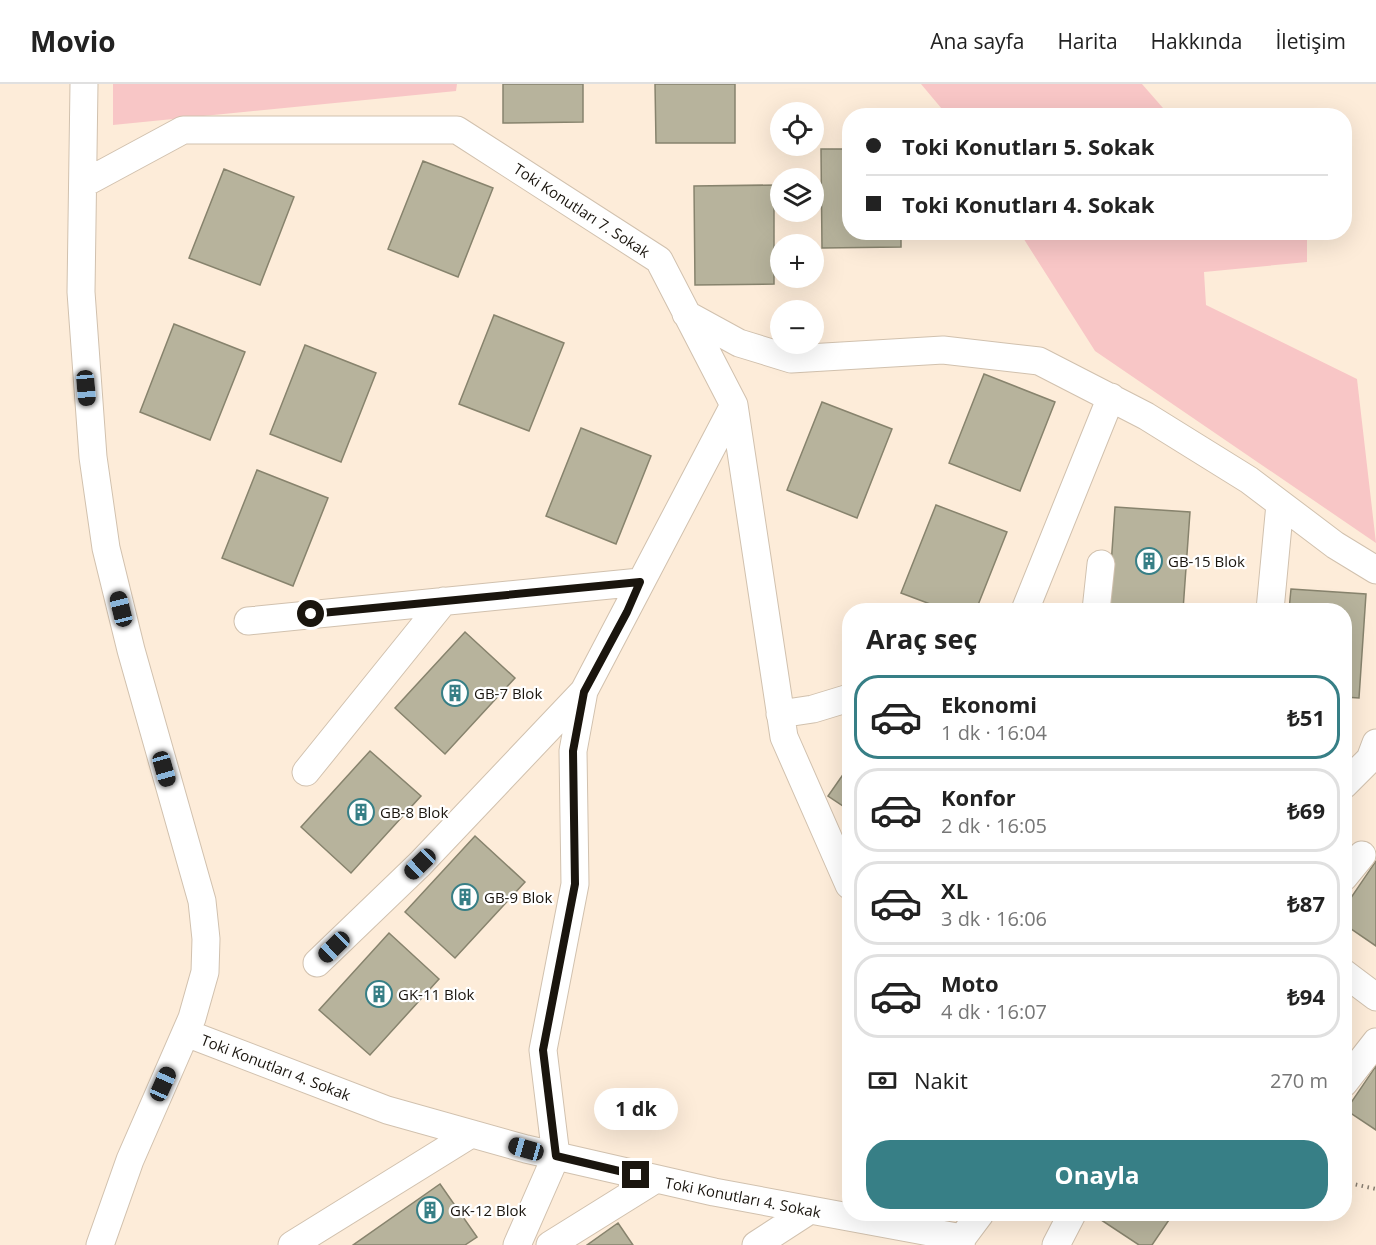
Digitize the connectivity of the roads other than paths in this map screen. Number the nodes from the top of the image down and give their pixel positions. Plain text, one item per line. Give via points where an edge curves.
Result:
1 (84, 84) edge
2 (83, 184) junction
3 (686, 314) junction
4 (1110, 397) junction
5 (734, 405) junction
6 (1280, 504) junction
7 (1101, 564) dead end
8 (1376, 570) edge
9 (640, 582) junction
10 (444, 601) junction
11 (1028, 603) edge
12 (1097, 603) edge
13 (1271, 603) edge
14 (248, 621) dead end
15 (584, 692) junction
16 (842, 700) edge
17 (780, 714) junction
18 (1376, 743) edge
19 (306, 772) dead end
20 (1352, 777) edge
21 (1362, 855) dead end
22 (1352, 867) edge
23 (842, 869) edge
24 (317, 963) dead end
25 (1352, 979) edge
26 (1376, 997) edge
27 (186, 1033) junction
28 (1376, 1041) edge
29 (1352, 1072) edge
30 (471, 1134) junction
31 (556, 1156) junction
32 (656, 1179) junction
33 (810, 1210) junction
34 (842, 1217) edge
35 (862, 1221) edge
36 (976, 1221) edge
37 (1068, 1221) edge
38 (962, 1242) edge
39 (100, 1245) edge
40 (292, 1245) edge
41 (517, 1245) edge
42 (550, 1245) edge
43 (756, 1245) edge
44 (1056, 1245) edge

1 - 2 street
2 - 3 street, Toki Konutları 7. Sokak via 183,130 457,130 659,260
2 - 27 street via 81,292 86,388 106,548 202,901 205,972
3 - 4 street via 739,343 791,359 943,350 1039,361
3 - 5 street, Toki Konutları 7. Sokak
4 - 6 street via 1249,480
4 - 11 street
5 - 9 street
5 - 17 street, Toki Konutları 7. Sokak
6 - 8 street
6 - 13 street
7 - 12 street
9 - 10 street
9 - 15 street
10 - 14 street
10 - 19 street
15 - 24 street via 420,864
15 - 31 street via 573,751 575,884 543,1050
16 - 17 street
17 - 23 street, Toki Konutları 7. Sokak via 784,737
18 - 20 street via 1370,759
21 - 22 street
25 - 26 street
27 - 30 street, Toki Konutları 4. Sokak via 387,1110
27 - 39 street via 130,1160
28 - 29 street
30 - 31 street, Toki Konutları 4. Sokak
30 - 40 street
31 - 32 street, Toki Konutları 4. Sokak
31 - 41 street
32 - 33 street, Toki Konutları 4. Sokak
32 - 42 street
33 - 34 street, Toki Konutları 4. Sokak
33 - 43 street
35 - 38 street, Toki Konutları 4. Sokak
36 - 38 street
37 - 44 street

